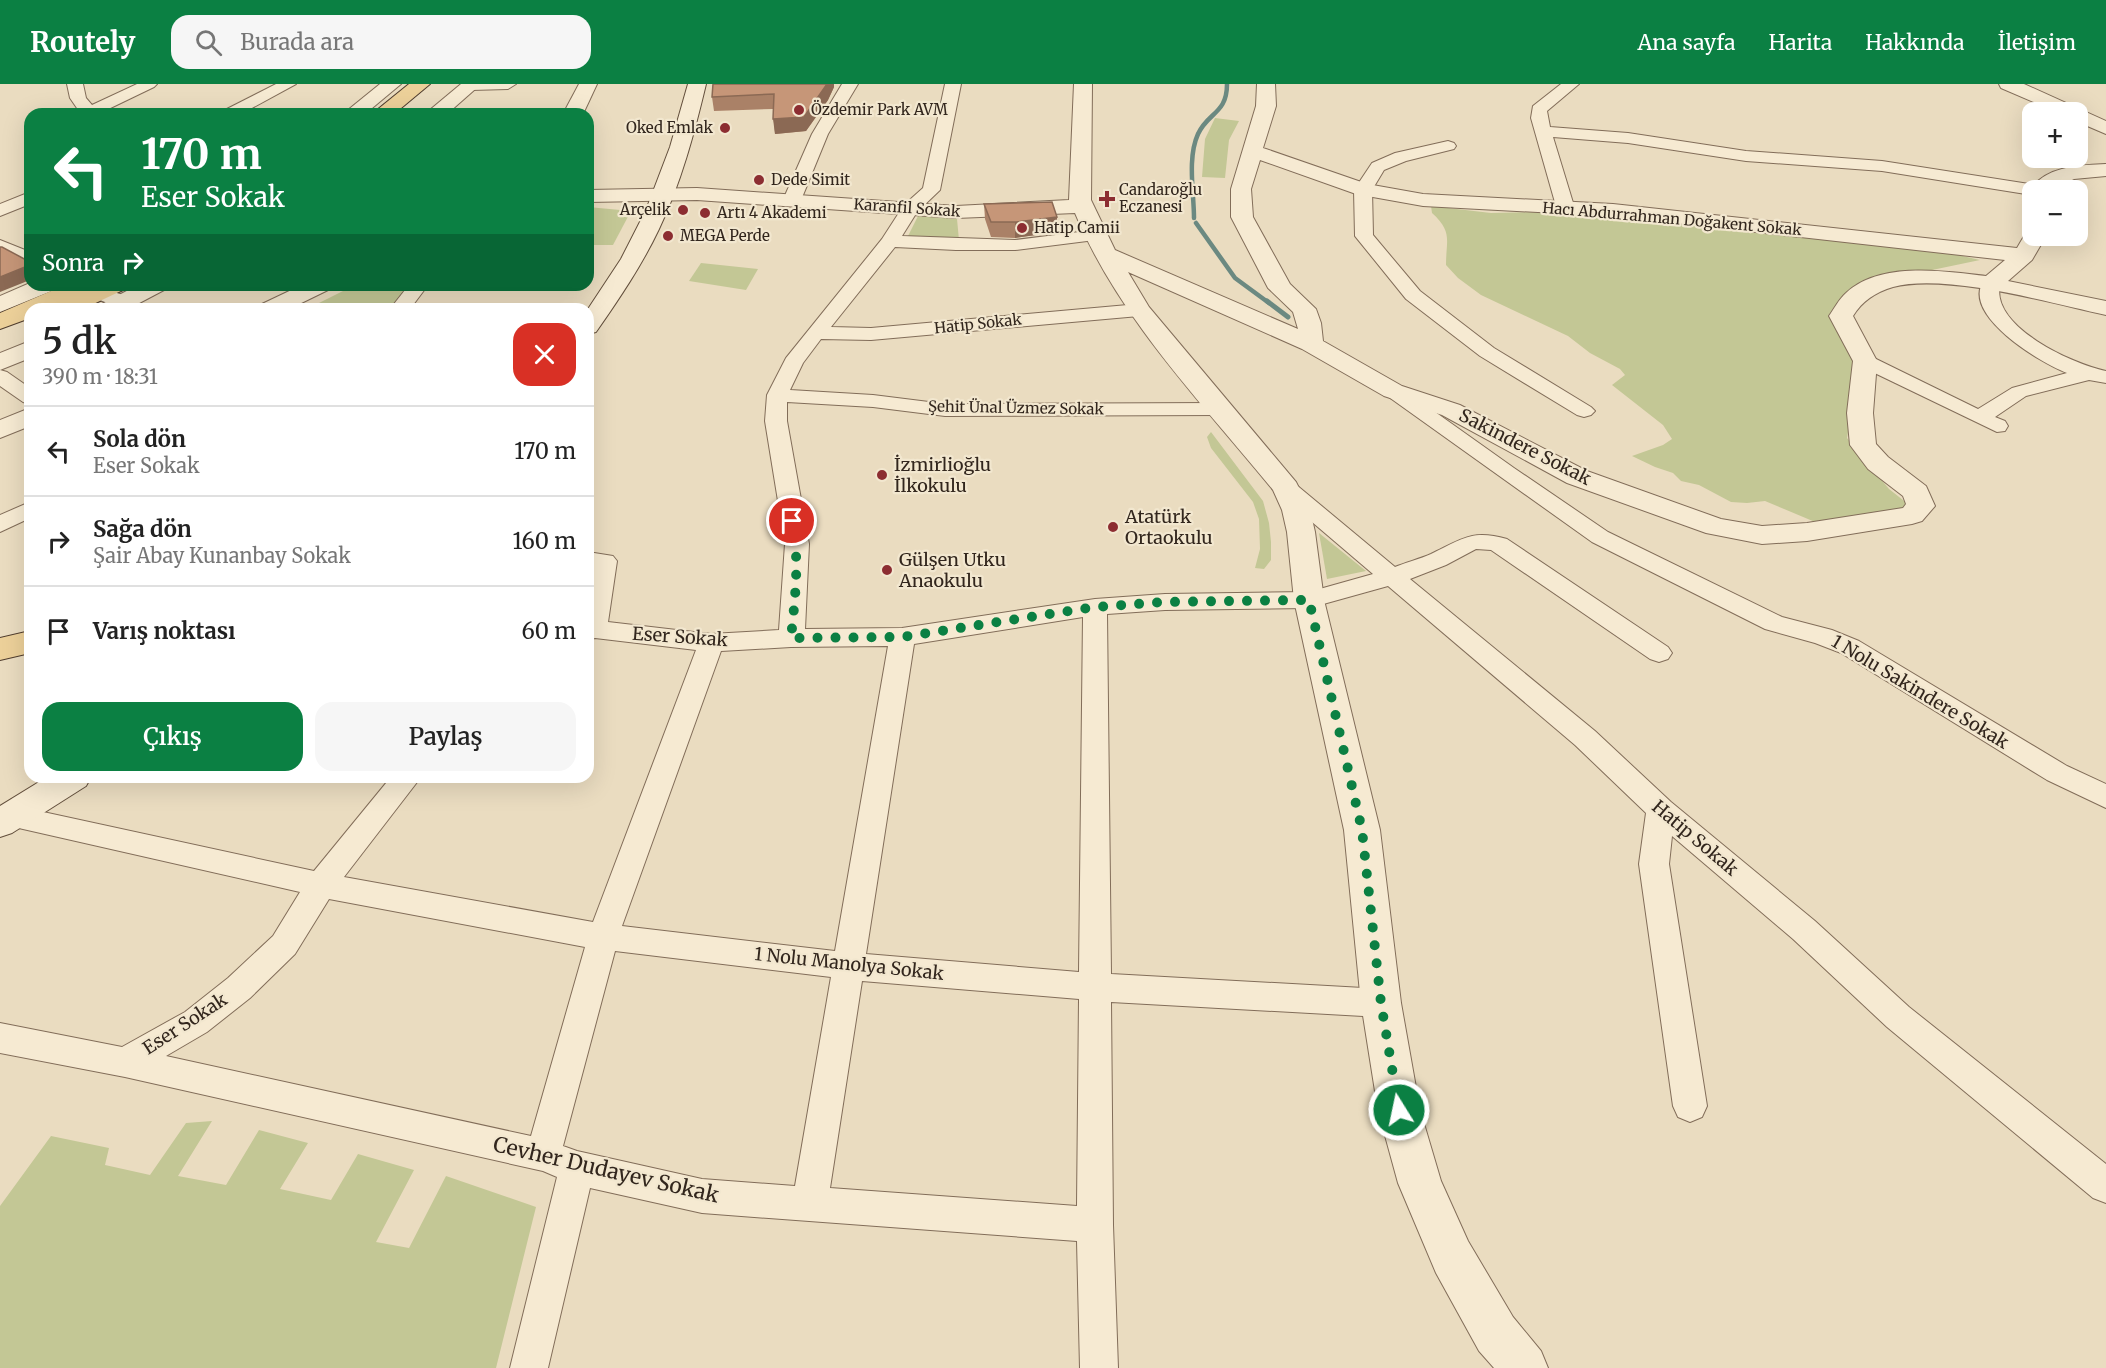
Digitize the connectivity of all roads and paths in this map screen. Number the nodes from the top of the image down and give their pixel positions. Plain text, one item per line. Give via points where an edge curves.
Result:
1 (75, 84) edge
2 (148, 84) edge
3 (288, 84) edge
4 (392, 84) edge
5 (421, 84) edge
6 (442, 84) edge
7 (508, 84) edge
8 (588, 84) edge
9 (697, 84) edge
10 (850, 84) edge
11 (953, 84) edge
12 (1083, 84) edge
13 (1266, 84) edge
14 (1571, 84) edge
15 (2008, 84) edge
16 (471, 85) edge
17 (2049, 102) edge
18 (85, 108) edge
19 (99, 108) edge
20 (241, 108) edge
21 (361, 108) edge
22 (390, 108) edge
23 (412, 108) edge
24 (442, 108) edge
25 (576, 108) edge
26 (2088, 120) edge
27 (2106, 128) edge
28 (1544, 131) junction
29 (1448, 146) dead end
30 (1254, 151) junction
31 (2106, 170) edge
32 (2050, 180) edge
33 (2022, 188) edge
34 (1362, 190) junction
35 (662, 194) junction
36 (594, 196) edge
37 (24, 200) edge
38 (792, 200) junction
39 (1080, 206) junction
40 (1565, 206) junction
41 (910, 209) junction
42 (0, 210) edge
43 (1095, 235) junction
44 (890, 241) junction
45 (2022, 244) edge
46 (0, 245) edge
47 (2029, 246) edge
48 (1108, 255) junction
49 (24, 256) edge
50 (1991, 284) junction
51 (31, 291) edge
52 (134, 291) edge
53 (305, 291) edge
54 (415, 291) edge
55 (1192, 291) junction
56 (112, 297) edge
57 (85, 303) edge
58 (88, 303) edge
59 (282, 303) edge
60 (405, 303) edge
61 (0, 304) edge
62 (2106, 308) edge
63 (1140, 310) junction
64 (24, 317) edge
65 (594, 318) edge
66 (0, 322) edge
67 (24, 327) edge
68 (816, 333) junction
69 (0, 338) edge
70 (1311, 344) junction
71 (24, 351) edge
72 (1865, 361) junction
73 (0, 363) edge
74 (2096, 375) edge
75 (0, 376) edge
76 (1393, 391) junction
77 (24, 394) edge
78 (777, 395) junction
79 (1220, 409) junction
80 (1584, 411) dead end
81 (24, 419) edge
82 (0, 430) edge
83 (1286, 488) junction
84 (24, 512) edge
85 (0, 525) edge
86 (594, 560) edge
87 (1390, 577) junction
88 (1309, 600) junction
89 (1095, 607) junction
90 (594, 615) edge
91 (24, 626) edge
92 (594, 630) edge
93 (0, 632) edge
94 (902, 637) junction
95 (791, 638) junction
96 (24, 643) edge
97 (711, 644) junction
98 (0, 649) edge
99 (1659, 653) dead end
100 (65, 783) edge
101 (402, 783) edge
102 (2106, 797) edge
103 (1661, 810) junction
104 (6, 820) edge
105 (321, 885) junction
106 (603, 937) junction
107 (847, 966) junction
108 (1095, 987) junction
109 (1381, 1003) junction
110 (0, 1038) edge
111 (126, 1062) junction
112 (1690, 1106) dead end
113 (543, 1155) junction
114 (577, 1168) junction
115 (2106, 1186) edge
116 (810, 1204) junction
117 (1095, 1225) junction
118 (530, 1368) edge
119 (1099, 1368) edge
120 (1524, 1368) edge

1 - 18 street
2 - 19 street
3 - 20 street
4 - 21 street
5 - 22 main road
6 - 23 main road
7 - 16 street
8 - 25 street
9 - 35 street via 686,129
10 - 38 street via 820,134
11 - 41 street via 931,190
12 - 39 street, Hatip Sokak
13 - 30 street via 1266,106
14 - 28 street via 1539,109
15 - 17 street
16 - 24 street
26 - 27 street
28 - 33 street via 1628,138 1746,156 1882,166
28 - 40 street
29 - 34 street via 1378,167
30 - 34 street, Hacı Abdurrahman Doğakent Sokak
30 - 70 street via 1241,189 1242,216 1281,288 1304,309
31 - 32 street via 2070,173
34 - 40 street, Hacı Abdurrahman Doğakent Sokak via 1423,200
34 - 80 street via 1364,236 1413,295 1487,352
35 - 36 street, Karanfil Sokak
35 - 38 street, Karanfil Sokak
35 - 65 street via 638,249
37 - 42 street
38 - 41 street, Karanfil Sokak
39 - 41 street, Karanfil Sokak via 956,212
39 - 43 street, Hatip Sokak
40 - 45 street, Hacı Abdurrahman Doğakent Sokak
41 - 44 street
43 - 44 street via 1015,244
43 - 48 street, Hatip Sokak
43 - 55 street, Sakindere Sokak via 1116,239
44 - 68 street
46 - 49 street
47 - 50 street
48 - 55 street, Sakindere Sokak
48 - 63 street, Hatip Sokak
50 - 62 street
50 - 72 street via 1914,276 1878,286 1854,298 1841,316
50 - 74 street via 1988,296 1996,313 2022,340 2056,361
51 - 61 street
52 - 56 street
53 - 59 street
54 - 60 street
55 - 70 street, Sakindere Sokak
56 - 57 main road
56 - 58 main road
63 - 68 street, Hatip Sokak via 871,334
63 - 79 street, Hatip Sokak
64 - 66 main road
67 - 69 main road
68 - 78 street via 793,362
70 - 76 street, Sakindere Sokak
71 - 73 street
72 - 74 street via 1989,422 2019,392
72 - 76 street, Sakindere Sokak via 1860,413 1863,445 1878,463 1916,492 1922,506 1912,515 1762,535 1716,527 1577,477 1451,410
75 - 77 street
76 - 102 street, 1 Nolu Sakindere Sokak via 1600,537 1774,623 1850,647 2057,773
78 - 79 street, Şehit Ünal Üzmez Sokak via 945,410
78 - 95 street via 776,421 797,544
79 - 83 street, Hatip Sokak
81 - 82 street
83 - 87 street, Hatip Sokak
83 - 88 street, Hatip Sokak via 1301,532
84 - 85 street
86 - 90 street via 605,561
87 - 88 street, Eser Sokak
87 - 99 street, Eser Sokak via 1438,560 1471,542 1499,544
87 - 103 street, Hatip Sokak via 1585,738
88 - 89 street, Eser Sokak
88 - 109 street, Hatip Sokak via 1362,830
89 - 94 street, Eser Sokak
89 - 108 street
91 - 93 main road
92 - 97 street, Eser Sokak
94 - 95 street, Eser Sokak
94 - 107 street
95 - 97 street, Eser Sokak
96 - 98 main road
97 - 106 street
100 - 104 street
101 - 105 street, Eser Sokak
103 - 112 street via 1654,864
103 - 115 street, Hatip Sokak via 1804,930 1898,1017
104 - 105 street
105 - 106 street, 1 Nolu Manolya Sokak
105 - 111 street, Eser Sokak via 284,945 239,988 196,1022
106 - 107 street, 1 Nolu Manolya Sokak
106 - 113 street
107 - 108 street, 1 Nolu Manolya Sokak
107 - 116 street
108 - 109 street, 1 Nolu Manolya Sokak
108 - 117 street
109 - 120 street, Hatip Sokak via 1399,1110 1420,1183 1452,1257 1496,1334
110 - 111 street, Eser Sokak
111 - 113 street, Cevher Dudayev Sokak
113 - 114 street, Cevher Dudayev Sokak
114 - 116 street, Cevher Dudayev Sokak via 702,1196
114 - 118 street
116 - 117 street, Cevher Dudayev Sokak
117 - 119 street

